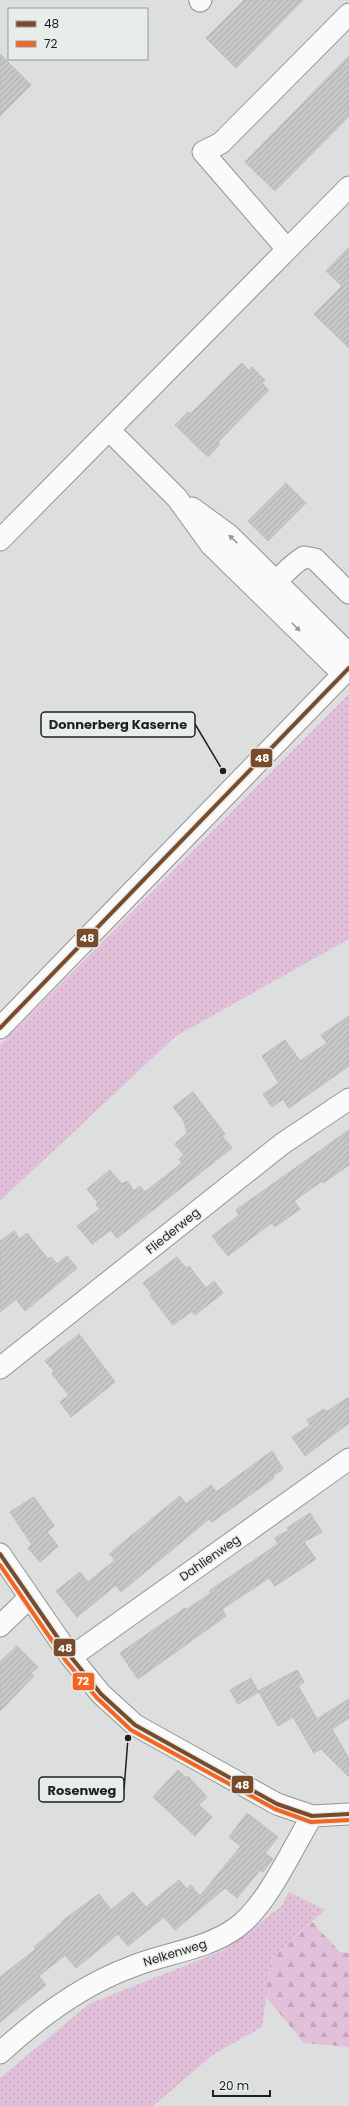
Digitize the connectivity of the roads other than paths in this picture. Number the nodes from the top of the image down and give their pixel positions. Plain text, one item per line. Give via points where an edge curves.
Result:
1 (349, 14) edge
2 (349, 187) edge
3 (287, 250) junction
4 (109, 430) junction
5 (177, 498) junction
6 (4, 527) edge
7 (277, 582) junction
8 (349, 593) edge
9 (277, 608) junction
10 (349, 654) edge
11 (346, 671) edge
12 (0, 1028) edge
13 (349, 1099) edge
14 (0, 1368) edge
15 (349, 1459) edge
16 (0, 1554) edge
17 (29, 1598) junction
18 (0, 1626) edge
19 (71, 1657) junction
20 (349, 1814) edge
21 (312, 1816) junction
22 (0, 2053) edge

1 - 3 street via 221,143 203,152
2 - 3 street
3 - 4 street
4 - 5 street
4 - 6 street
7 -> 5 street via 225,531
5 - 9 street via 211,545
7 - 8 street via 299,560 310,557
7 - 9 street via 272,596
7 - 10 street
9 -> 11 street
11 - 12 street
13 - 14 street, Fliederweg via 282,1144
15 - 19 street, Dahlienweg
16 - 17 street
17 - 18 street
17 - 19 street
19 - 21 street via 101,1694 136,1725 277,1804
20 - 21 street
21 - 22 street, Nelkenweg via 264,1898 252,1914 236,1928 213,1941 131,1967 92,1985 61,2003

